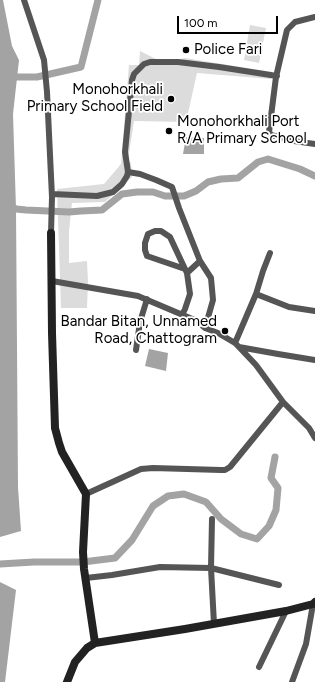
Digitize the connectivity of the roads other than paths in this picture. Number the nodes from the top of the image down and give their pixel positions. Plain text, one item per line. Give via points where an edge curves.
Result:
1 (25, 1) edge
2 (315, 17) edge
3 (276, 76) junction
4 (315, 144) edge
5 (128, 172) junction
6 (52, 196) junction
7 (51, 233) joint
8 (270, 254) dead end
9 (200, 262) junction
10 (186, 271) junction
11 (52, 280) junction
12 (256, 294) junction
13 (147, 299) junction
14 (315, 311) edge
15 (182, 315) junction
16 (205, 328) junction
17 (237, 345) junction
18 (136, 350) dead end
19 (315, 360) edge
20 (283, 402) junction
21 (315, 438) edge
22 (86, 494) junction
23 (212, 519) dead end
24 (211, 568) junction
25 (86, 578) junction
26 (279, 585) dead end
27 (314, 603) edge
28 (286, 611) junction
29 (214, 624) junction
30 (95, 643) junction
31 (259, 667) dead end
32 (67, 682) edge
33 (292, 682) edge

1 - 6 street via 44,60 48,92
2 - 3 street via 295,22 287,30
3 - 4 street via 269,134
3 - 5 street via 178,62 144,64 132,80 125,152
5 - 6 street via 122,184 113,192 97,196
5 - 9 street via 172,187
6 - 7 street
7 - 11 main road
8 - 12 street
9 - 10 street
9 - 16 street via 211,278 213,300
10 - 10 street via 170,237 161,231 148,234 145,243 147,256
10 - 15 street via 190,294
11 - 13 street
11 - 22 main road via 55,428 62,452
12 - 14 street via 289,307
12 - 17 street
13 - 15 street
13 - 18 street
15 - 16 street via 197,321
16 - 17 street
17 - 19 street
17 - 20 street via 256,365
20 - 21 street via 309,428
20 - 22 street via 225,470 141,469
22 - 25 main road
23 - 24 street
24 - 25 street via 160,567
24 - 26 street
24 - 29 street
25 - 30 main road
27 - 28 main road
27 - 33 street via 306,644
28 - 29 main road
28 - 31 street
29 - 30 main road
30 - 32 main road via 75,662

